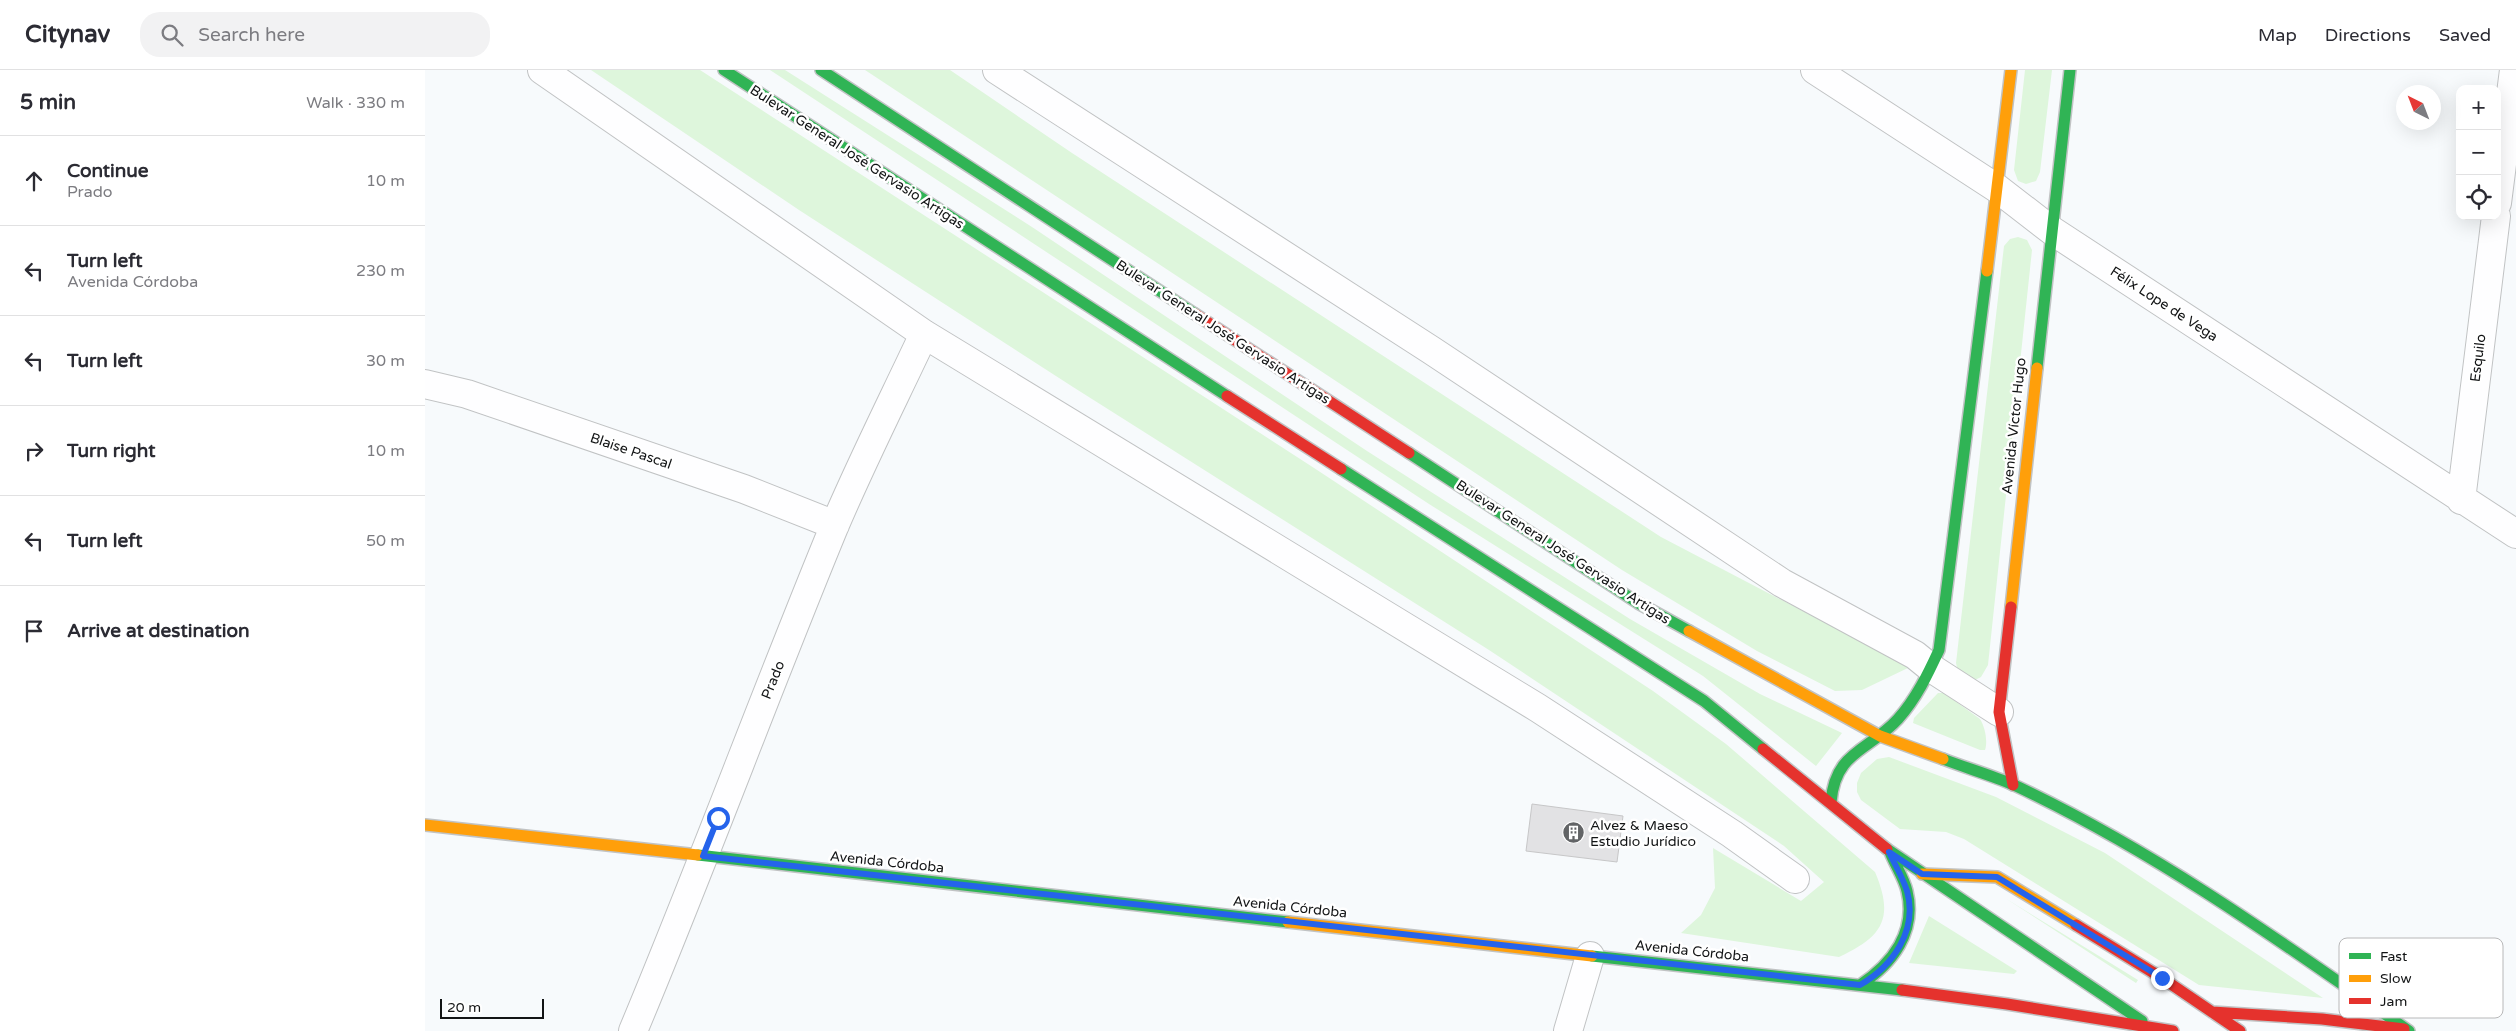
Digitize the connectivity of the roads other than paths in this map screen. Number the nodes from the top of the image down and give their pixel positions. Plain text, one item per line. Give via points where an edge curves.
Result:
1 (542, 70) edge
2 (724, 70) edge
3 (821, 70) edge
4 (997, 70) edge
5 (1815, 70) edge
6 (2011, 70) edge
7 (2070, 70) edge
8 (2513, 70) edge
9 (2500, 175) edge
10 (1998, 189) junction
11 (2496, 220) edge
12 (2051, 230) junction
13 (923, 334) junction
14 (425, 384) edge
15 (2461, 500) junction
16 (835, 525) junction
17 (2516, 534) edge
18 (1931, 668) junction
19 (1999, 712) junction
20 (1880, 736) junction
21 (2013, 785) junction
22 (1831, 802) junction
23 (425, 825) edge
24 (1889, 852) junction
25 (703, 856) junction
26 (1922, 874) junction
27 (1795, 879) dead end
28 (1591, 956) junction
29 (2339, 982) edge
30 (1860, 985) junction
31 (2212, 1012) junction
32 (2195, 1016) dead end
33 (2391, 1018) edge
34 (2322, 1019) junction
35 (2175, 1026) edge
36 (2154, 1029) edge
37 (2408, 1030) edge
38 (633, 1031) edge
39 (1568, 1031) edge
40 (2240, 1031) edge
41 (2336, 1031) edge
42 (2419, 1031) edge

1 - 13 street
2 - 22 main road, Bulevar General José Gervasio Artigas via 1696,696
3 - 20 main road, Bulevar General José Gervasio Artigas via 1638,603
4 - 18 street via 1431,350 1782,583 1915,655
5 - 10 street, Félix Lope de Vega
6 - 10 main road
7 - 12 main road, Avenida Víctor Hugo
8 - 9 street
10 - 12 street, Félix Lope de Vega
10 - 18 main road via 1939,650
11 - 15 street, Esquilo
12 - 15 street, Félix Lope de Vega
12 - 19 main road, Avenida Víctor Hugo
13 - 16 street, Prado
13 - 27 street via 1538,708 1732,834
14 - 16 street, Blaise Pascal via 476,397 744,489
15 - 17 street, Félix Lope de Vega
16 - 25 street, Prado
18 - 19 street
18 - 20 main road via 1897,721
19 - 21 main road, Avenida Víctor Hugo
20 - 21 main road, Bulevar General José Gervasio Artigas
20 - 22 main road via 1850,755 1840,767 1833,782
21 - 29 main road, Bulevar General José Gervasio Artigas via 2141,852
22 - 24 main road, Bulevar General José Gervasio Artigas
23 - 25 main road, Avenida Córdoba
24 - 26 main road, Bulevar General José Gervasio Artigas
24 - 30 main road via 1907,891 1910,914 1905,938 1879,974
25 - 28 main road, Avenida Córdoba
25 - 38 street, Prado
26 - 31 main road via 1997,877
26 - 36 main road, Bulevar General José Gervasio Artigas
28 - 30 main road, Avenida Córdoba
28 - 39 street
30 - 36 main road, Avenida Córdoba via 2057,1011
31 - 32 main road
31 - 34 main road
31 - 40 main road
33 - 37 main road, Bulevar General José Gervasio Artigas
34 - 37 main road
34 - 41 main road
35 - 36 main road, Avenida Córdoba
37 - 42 main road

